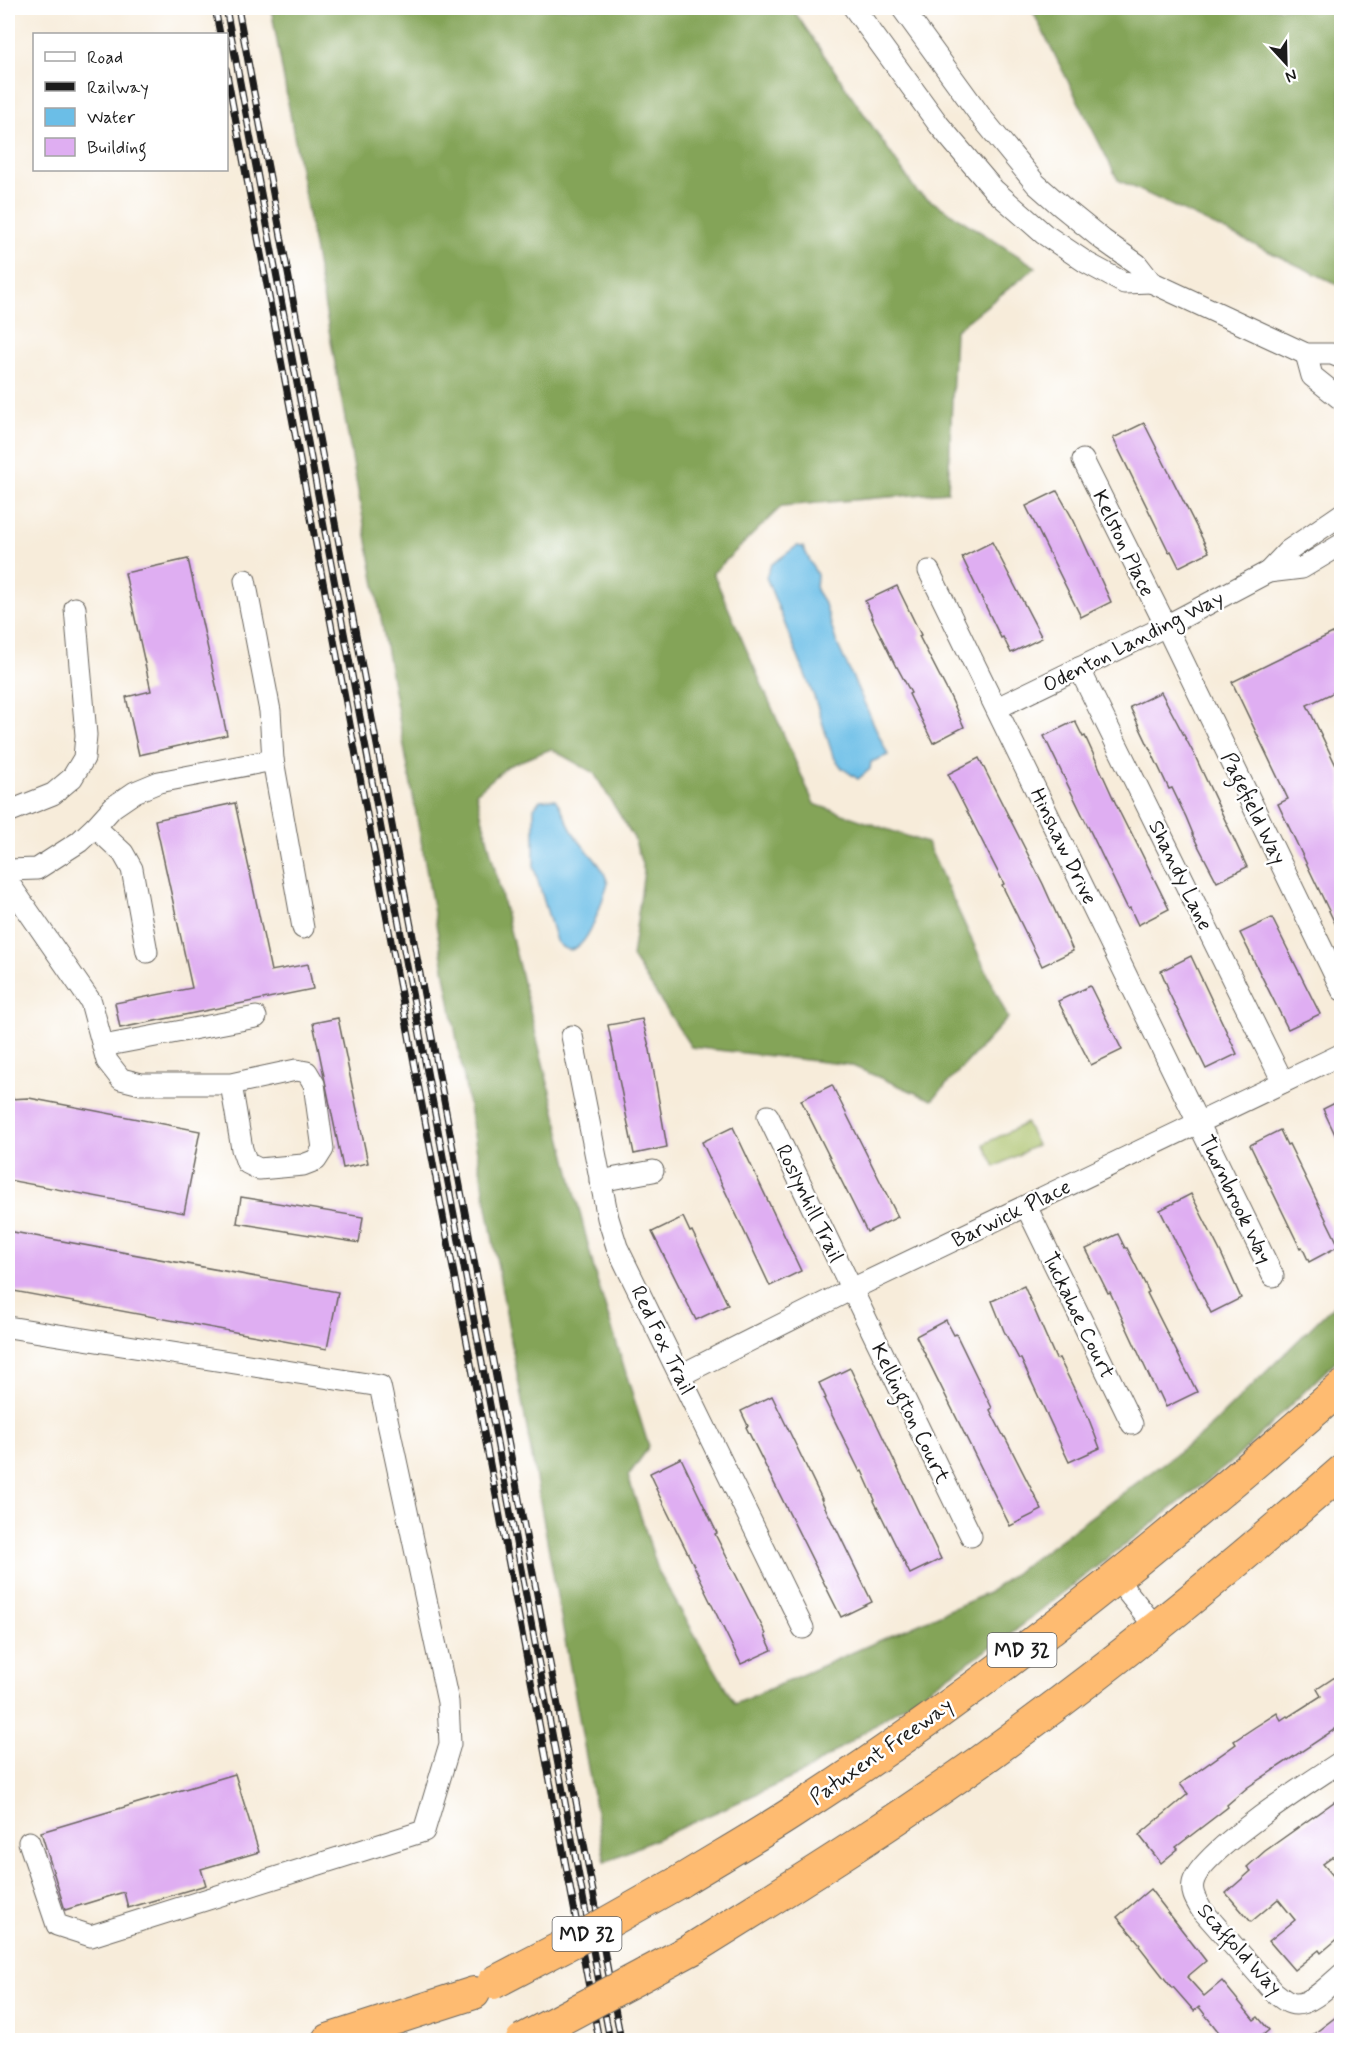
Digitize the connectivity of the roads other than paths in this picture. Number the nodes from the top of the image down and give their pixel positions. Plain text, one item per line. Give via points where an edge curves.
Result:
1 (854, 8) edge
2 (902, 8) edge
3 (1151, 282) junction
4 (1306, 354) junction
5 (1341, 358) edge
6 (1341, 400) edge
7 (1083, 460) dead end
8 (1341, 514) edge
9 (1341, 544) edge
10 (929, 571) dead end
11 (1268, 572) junction
12 (245, 580) dead end
13 (75, 608) dead end
14 (1166, 626) junction
15 (1079, 668) junction
16 (997, 708) junction
17 (273, 760) junction
18 (8, 812) edge
19 (95, 827) junction
20 (8, 870) edge
21 (8, 882) edge
22 (303, 928) dead end
23 (147, 952) dead end
24 (1341, 990) edge
25 (256, 1017) dead end
26 (572, 1036) dead end
27 (103, 1046) junction
28 (1341, 1054) edge
29 (1283, 1082) junction
30 (231, 1084) junction
31 (768, 1116) dead end
32 (1199, 1122) junction
33 (653, 1171) dead end
34 (600, 1181) junction
35 (1026, 1206) junction
36 (1273, 1276) dead end
37 (852, 1289) junction
38 (8, 1327) edge
39 (681, 1375) junction
40 (1341, 1387) edge
41 (1132, 1424) dead end
42 (1341, 1471) edge
43 (971, 1536) dead end
44 (1116, 1578) junction
45 (803, 1628) dead end
46 (1156, 1628) junction
47 (1341, 1761) edge
48 (29, 1842) dead end
49 (1341, 1974) edge
50 (484, 1988) junction
51 (328, 2040) edge
52 (371, 2040) edge
53 (522, 2040) edge

1 - 3 street via 939,125 994,190 1044,234 1087,263 1124,283
2 - 3 street via 981,118 1036,184 1137,264
3 - 4 street
4 - 5 street
4 - 6 street via 1312,376
7 - 14 street, Kelston Place
8 - 11 street, Odenton Landing Way via 1288,551
9 - 11 street, Odenton Landing Way via 1302,568
10 - 16 street, Hinshaw Drive
11 - 14 street, Odenton Landing Way
12 - 17 street via 270,711
13 - 18 street via 86,735 84,758 72,778 53,794
14 - 15 street, Odenton Landing Way
14 - 24 street, Pagefield Way
15 - 16 street, Odenton Landing Way
15 - 29 street, Shandy Lane
16 - 32 street, Hinshaw Drive
17 - 19 street via 159,783 135,792
17 - 22 street
19 - 20 street via 80,842 37,869
19 - 23 street via 123,853 132,869
21 - 27 street via 91,1002
25 - 27 street
26 - 34 street, Red Fox Trail
27 - 30 street via 107,1061 121,1079 141,1084
28 - 29 street, Barwick Place
29 - 32 street, Barwick Place
30 - 30 street via 296,1070 307,1072 314,1084 323,1149 316,1160 303,1166 259,1169 247,1163
31 - 37 street, Roslynhill Trail
32 - 35 street, Barwick Place
32 - 36 street, Thornbrook Way
33 - 34 street
34 - 39 street, Red Fox Trail via 617,1247
35 - 37 street, Barwick Place
35 - 41 street, Tuckahoe Court
37 - 39 street, Barwick Place
37 - 43 street, Kellington Court
38 - 48 street via 380,1386 448,1702 450,1744 424,1831 91,1936 57,1925
39 - 45 street, Red Fox Trail
40 - 44 highway, Patuxent Freeway / MD 32 via 1248,1470
42 - 46 highway, MD 32
44 - 46 street
44 - 50 highway, Patuxent Freeway / MD 32, bridge via 903,1738 795,1811 679,1882
46 - 53 highway, MD 32, bridge via 1032,1724 825,1867 692,1949
47 - 49 street, Scaffold Way via 1266,1811 1205,1863 1192,1884 1193,1896 1201,1909 1284,2001 1307,2001
50 - 51 highway
50 - 52 highway, Patuxent Freeway / MD 32

